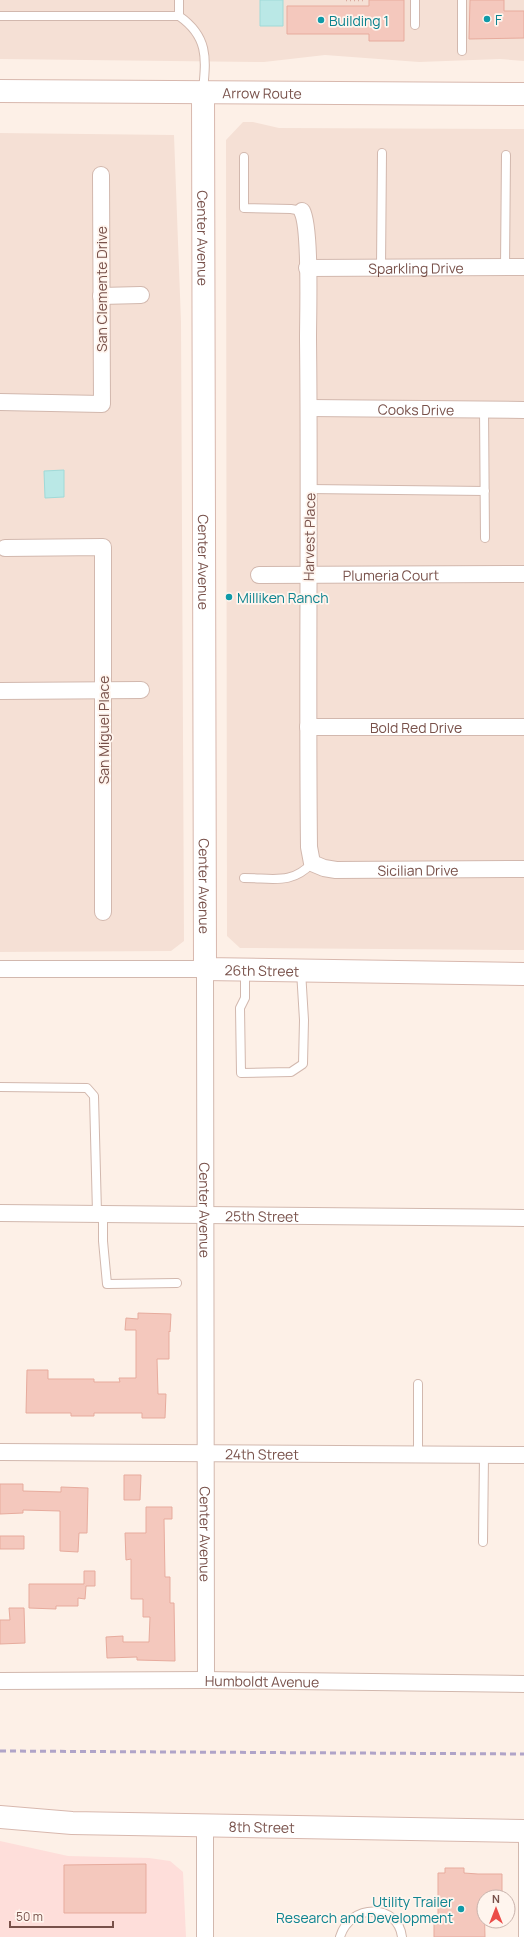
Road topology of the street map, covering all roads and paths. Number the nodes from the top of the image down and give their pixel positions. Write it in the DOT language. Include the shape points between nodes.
graph roads {
  1 [pos="179,0"];
  2 [pos="346,0"];
  3 [pos="364,0"];
  4 [pos="415,0"];
  5 [pos="462,0"];
  6 [pos="0,16"];
  7 [pos="179,16"];
  8 [pos="415,25"];
  9 [pos="462,51"];
  10 [pos="0,91"];
  11 [pos="203,92"];
  12 [pos="524,94"];
  13 [pos="382,152"];
  14 [pos="506,155"];
  15 [pos="244,157"];
  16 [pos="101,175"];
  17 [pos="302,211"];
  18 [pos="381,267"];
  19 [pos="505,267"];
  20 [pos="524,267"];
  21 [pos="307,268"];
  22 [pos="141,295"];
  23 [pos="101,296"];
  24 [pos="0,402"];
  25 [pos="309,408"];
  26 [pos="484,409"];
  27 [pos="524,410"];
  28 [pos="310,489"];
  29 [pos="485,491"];
  30 [pos="485,538"];
  31 [pos="5,548"];
  32 [pos="524,574"];
  33 [pos="259,575"];
  34 [pos="308,575"];
  35 [pos="103,690"];
  36 [pos="141,690"];
  37 [pos="0,691"];
  38 [pos="308,726"];
  39 [pos="524,726"];
  40 [pos="312,863"];
  41 [pos="524,869"];
  42 [pos="244,878"];
  43 [pos="103,912"];
  44 [pos="0,969"];
  45 [pos="205,969"];
  46 [pos="245,970"];
  47 [pos="301,971"];
  48 [pos="524,974"];
  49 [pos="0,1087"];
  50 [pos="0,1213"];
  51 [pos="100,1213"];
  52 [pos="205,1214"];
  53 [pos="524,1218"];
  54 [pos="177,1283"];
  55 [pos="418,1384"];
  56 [pos="0,1452"];
  57 [pos="206,1453"];
  58 [pos="418,1455"];
  59 [pos="484,1455"];
  60 [pos="524,1455"];
  61 [pos="483,1542"];
  62 [pos="206,1680"];
  63 [pos="0,1681"];
  64 [pos="524,1684"];
  65 [pos="0,1816"];
  66 [pos="205,1826"];
  67 [pos="523,1831"];
  68 [pos="205,1937"];
  69 [pos="340,1937"];
  70 [pos="402,1937"];
  71 [pos="523,1937"];
  1 -- 7 [label="lane"];
  2 -- 3 [label="path"];
  4 -- 8 [label="lane"];
  5 -- 9 [label="lane"];
  6 -- 7 [label="lane"];
  7 -- 11 [label="lane" via="191,24 204,46 206,62"];
  10 -- 11 [label="street, Arrow Route"];
  11 -- 12 [label="street, Arrow Route"];
  11 -- 45 [label="street, Center Avenue"];
  13 -- 18 [label="lane"];
  14 -- 19 [label="lane"];
  15 -- 17 [label="lane" via="244,208"];
  16 -- 23 [label="street, San Clemente Drive"];
  17 -- 21 [label="street, Harvest Place" via="306,223"];
  18 -- 19 [label="street, Sparkling Drive"];
  18 -- 21 [label="street, Sparkling Drive"];
  19 -- 20 [label="street, Sparkling Drive"];
  21 -- 25 [label="street, Harvest Place"];
  22 -- 23 [label="street"];
  23 -- 24 [label="street, San Clemente Drive" via="102,404"];
  25 -- 26 [label="street, Cooks Drive"];
  25 -- 28 [label="street, Harvest Place"];
  26 -- 27 [label="street, Cooks Drive"];
  26 -- 29 [label="lane"];
  28 -- 29 [label="lane"];
  28 -- 34 [label="street, Harvest Place"];
  29 -- 30 [label="lane"];
  31 -- 35 [label="street, San Miguel Place" via="103,547"];
  32 -- 34 [label="street, Plumeria Court"];
  33 -- 34 [label="street, Plumeria Court"];
  34 -- 38 [label="street, Harvest Place"];
  35 -- 36 [label="street"];
  35 -- 37 [label="street"];
  35 -- 43 [label="street, San Miguel Place"];
  38 -- 39 [label="street, Bold Red Drive"];
  38 -- 40 [label="street, Harvest Place" via="309,847"];
  40 -- 41 [label="street, Sicilian Drive" via="336,870"];
  40 -- 42 [label="lane" via="304,872 292,878"];
  44 -- 45 [label="street, 26th Street"];
  45 -- 46 [label="street, 26th Street"];
  45 -- 52 [label="street, Center Avenue"];
  46 -- 47 [label="street, 26th Street"];
  46 -- 47 [label="lane" via="244,998 240,1008 241,1073 292,1072 303,1064"];
  47 -- 48 [label="street, 26th Street"];
  49 -- 51 [label="lane" via="87,1088 94,1096"];
  50 -- 51 [label="street, 25th Street"];
  51 -- 52 [label="street, 25th Street"];
  51 -- 54 [label="lane" via="108,1284"];
  52 -- 53 [label="street, 25th Street"];
  52 -- 57 [label="street, Center Avenue"];
  55 -- 58 [label="lane"];
  56 -- 57 [label="street, 24th Street"];
  57 -- 58 [label="street, 24th Street"];
  57 -- 62 [label="street, Center Avenue"];
  58 -- 59 [label="street, 24th Street"];
  59 -- 60 [label="street, 24th Street"];
  59 -- 61 [label="lane"];
  62 -- 63 [label="street, Humboldt Avenue"];
  62 -- 64 [label="street, Humboldt Avenue"];
  65 -- 66 [label="street, 8th Street" via="72,1823"];
  66 -- 67 [label="street, 8th Street"];
  66 -- 68 [label="street"];
  67 -- 71 [label="lane"];
  69 -- 70 [label="lane" via="350,1918 374,1911 387,1914 396,1922"];
}
